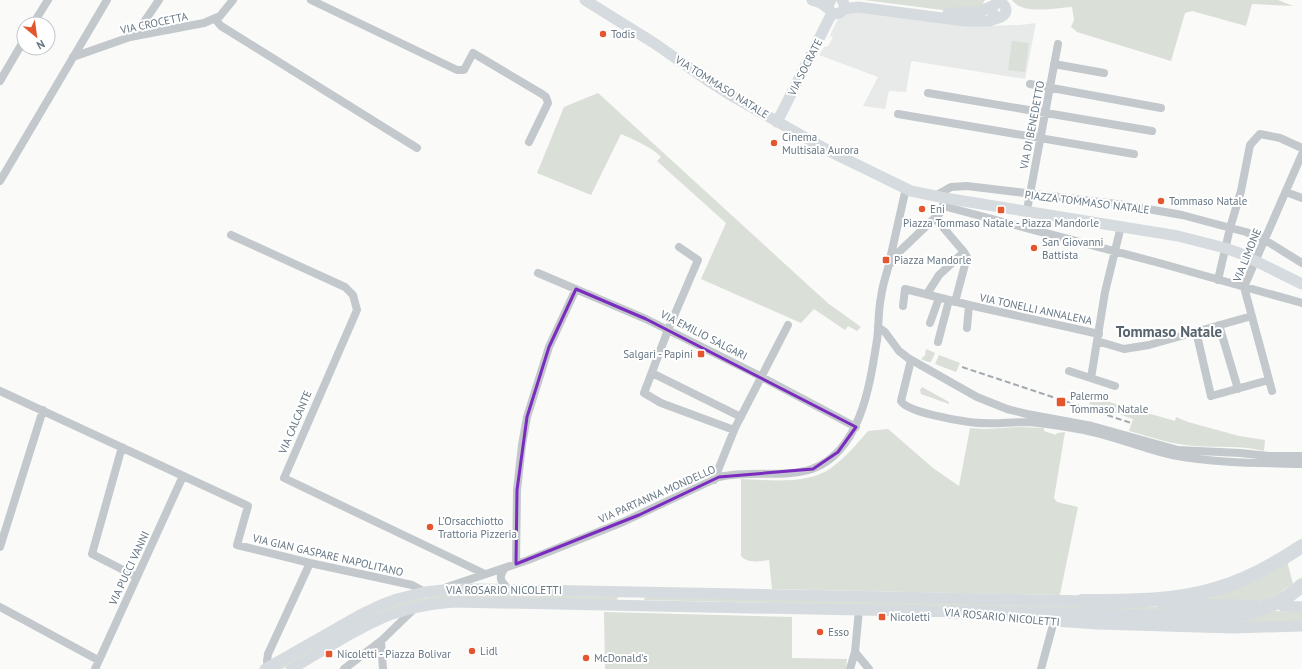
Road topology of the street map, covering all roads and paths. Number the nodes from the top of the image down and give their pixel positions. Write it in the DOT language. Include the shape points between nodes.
graph roads {
  1 [pos="48,0"];
  2 [pos="107,0"];
  3 [pos="159,0"];
  4 [pos="233,0"];
  5 [pos="311,0"];
  6 [pos="585,0"];
  7 [pos="812,0"];
  8 [pos="997,3"];
  9 [pos="843,4"];
  10 [pos="831,7"];
  11 [pos="39,16"];
  12 [pos="214,19"];
  13 [pos="144,22"];
  14 [pos="1058,44"];
  15 [pos="16,54"];
  16 [pos="73,57"];
  17 [pos="1054,64"];
  18 [pos="1104,73"];
  19 [pos="0,81"];
  20 [pos="1030,84"];
  21 [pos="1050,88"];
  22 [pos="928,93"];
  23 [pos="1161,108"];
  24 [pos="898,114"];
  25 [pos="1045,114"];
  26 [pos="777,122"];
  27 [pos="1152,131"];
  28 [pos="1041,138"];
  29 [pos="529,142"];
  30 [pos="417,148"];
  31 [pos="1302,148"];
  32 [pos="1134,154"];
  33 [pos="1302,154"];
  34 [pos="0,181"];
  35 [pos="906,188"];
  36 [pos="1286,192"];
  37 [pos="1030,194"];
  38 [pos="1302,198"];
  39 [pos="941,200"];
  40 [pos="1027,210"];
  41 [pos="934,218"];
  42 [pos="1121,226"];
  43 [pos="1230,228"];
  44 [pos="231,234"];
  45 [pos="1265,240"];
  46 [pos="679,247"];
  47 [pos="1225,248"];
  48 [pos="964,252"];
  49 [pos="1115,252"];
  50 [pos="1255,261"];
  51 [pos="1302,263"];
  52 [pos="888,266"];
  53 [pos="538,273"];
  54 [pos="1218,280"];
  55 [pos="1302,284"];
  56 [pos="1244,287"];
  57 [pos="576,289"];
  58 [pos="927,294"];
  59 [pos="939,298"];
  60 [pos="952,301"];
  61 [pos="1302,303"];
  62 [pos="969,305"];
  63 [pos="903,306"];
  64 [pos="1252,316"];
  65 [pos="930,323"];
  66 [pos="788,325"];
  67 [pos="1219,325"];
  68 [pos="878,327"];
  69 [pos="966,328"];
  70 [pos="668,330"];
  71 [pos="1196,331"];
  72 [pos="1098,337"];
  73 [pos="877,339"];
  74 [pos="938,342"];
  75 [pos="892,343"];
  76 [pos="911,360"];
  77 [pos="1069,371"];
  78 [pos="652,372"];
  79 [pos="761,376"];
  80 [pos="1091,378"];
  81 [pos="1269,380"];
  82 [pos="1115,386"];
  83 [pos="1238,389"];
  84 [pos="0,391"];
  85 [pos="1272,391"];
  86 [pos="43,410"];
  87 [pos="741,416"];
  88 [pos="856,427"];
  89 [pos="734,430"];
  90 [pos="122,447"];
  91 [pos="1302,456"];
  92 [pos="1302,464"];
  93 [pos="183,476"];
  94 [pos="714,480"];
  95 [pos="0,546"];
  96 [pos="1302,546"];
  97 [pos="310,563"];
  98 [pos="516,564"];
  99 [pos="505,568"];
  100 [pos="485,574"];
  101 [pos="137,577"];
  102 [pos="1302,585"];
  103 [pos="508,589"];
  104 [pos="439,590"];
  105 [pos="617,591"];
  106 [pos="425,592"];
  107 [pos="653,592"];
  108 [pos="1082,601"];
  109 [pos="612,604"];
  110 [pos="1256,605"];
  111 [pos="654,606"];
  112 [pos="1283,606"];
  113 [pos="0,607"];
  114 [pos="416,607"];
  115 [pos="1302,607"];
  116 [pos="859,610"];
  117 [pos="951,612"];
  118 [pos="1054,621"];
  119 [pos="1302,626"];
  120 [pos="381,641"];
  121 [pos="855,652"];
  122 [pos="98,660"];
  123 [pos="267,668"];
  124 [pos="94,669"];
  125 [pos="291,669"];
  126 [pos="344,669"];
  127 [pos="383,669"];
  128 [pos="850,669"];
  129 [pos="869,669"];
  130 [pos="1041,669"];
  1 -- 11 [label="street"];
  2 -- 16 [label="street"];
  3 -- 13 [label="street, VIA CROCETTA"];
  4 -- 12 [label="street, VIA CROCETTA" via="220,16"];
  5 -- 29 [label="street" via="456,70 464,70 473,53 546,97 548,103"];
  6 -- 26 [label="main road, VIA TOMMASO NATALE" via="713,84"];
  7 -- 10 [label="main road"];
  8 -- 9 [label="main road" via="978,12 950,14 854,1"];
  8 -- 9 [label="main road" via="992,11 994,15 1001,17 989,21 965,21"];
  9 -- 10 [label="main road" via="841,13"];
  10 -- 26 [label="main road, VIA SOCRATE"];
  12 -- 16 [label="street, VIA CROCETTA" via="130,38"];
  12 -- 30 [label="street" via="221,26"];
  14 -- 17 [label="street, VIA DI BENEDETTO"];
  15 -- 19 [label="street"];
  16 -- 34 [label="street"];
  17 -- 18 [label="street"];
  17 -- 21 [label="street, VIA DI BENEDETTO"];
  20 -- 21 [label="street"];
  21 -- 23 [label="street"];
  21 -- 25 [label="street, VIA DI BENEDETTO"];
  22 -- 25 [label="street"];
  24 -- 28 [label="street"];
  25 -- 27 [label="street"];
  25 -- 28 [label="street, VIA DI BENEDETTO"];
  26 -- 35 [label="main road, VIA TOMMASO NATALE" via="831,152"];
  28 -- 32 [label="street"];
  28 -- 37 [label="street, VIA DI BENEDETTO"];
  31 -- 43 [label="street" via="1280,138 1260,134 1250,144 1241,191"];
  33 -- 36 [label="street, VIA LIMONE"];
  35 -- 39 [label="main road, PIAZZA TOMMASO NATALE"];
  35 -- 52 [label="street"];
  36 -- 38 [label="street"];
  36 -- 45 [label="street, VIA LIMONE"];
  37 -- 39 [label="street, PIAZZA TOMMASO NATALE" via="967,186 951,187"];
  37 -- 40 [label="street, VIA DI BENEDETTO"];
  37 -- 43 [label="street, PIAZZA TOMMASO NATALE" via="1182,215"];
  39 -- 40 [label="main road, PIAZZA TOMMASO NATALE"];
  39 -- 41 [label="street"];
  39 -- 49 [label="street, PIAZZA TOMMASO NATALE"];
  40 -- 42 [label="main road, PIAZZA TOMMASO NATALE"];
  41 -- 48 [label="street"];
  41 -- 52 [label="street"];
  42 -- 47 [label="main road, PIAZZA TOMMASO NATALE" via="1178,236"];
  42 -- 49 [label="street"];
  43 -- 45 [label="street, PIAZZA TOMMASO NATALE"];
  43 -- 47 [label="street"];
  44 -- 100 [label="street, VIA CALCANTE" via="345,287 353,295 357,310 284,478"];
  45 -- 50 [label="street, VIA LIMONE"];
  45 -- 51 [label="street, PIAZZA TOMMASO NATALE"];
  46 -- 70 [label="street" via="698,260"];
  47 -- 50 [label="main road, PIAZZA TOMMASO NATALE"];
  47 -- 54 [label="street"];
  48 -- 58 [label="street" via="938,275"];
  48 -- 60 [label="street" via="967,257"];
  49 -- 54 [label="street, PIAZZA TOMMASO NATALE"];
  49 -- 72 [label="street"];
  50 -- 55 [label="main road, PIAZZA TOMMASO NATALE"];
  50 -- 56 [label="street, VIA LIMONE"];
  52 -- 68 [label="street, VIA PARTANNA MONDELLO" via="880,298"];
  53 -- 57 [label="street, VIA EMILIO SALGARI"];
  54 -- 56 [label="street, PIAZZA TOMMASO NATALE"];
  56 -- 61 [label="street, PIAZZA TOMMASO NATALE"];
  56 -- 64 [label="street, VIA LIMONE"];
  57 -- 70 [label="street, VIA EMILIO SALGARI"];
  57 -- 98 [label="street" via="549,347 527,417 517,490"];
  58 -- 59 [label="street, VIA TONELLI ANNALENA"];
  58 -- 63 [label="street, VIA TONELLI ANNALENA" via="905,289"];
  59 -- 60 [label="street, VIA TONELLI ANNALENA"];
  59 -- 65 [label="street"];
  60 -- 62 [label="street, VIA TONELLI ANNALENA"];
  60 -- 74 [label="street"];
  62 -- 69 [label="street"];
  62 -- 72 [label="street, VIA TONELLI ANNALENA"];
  64 -- 67 [label="street, VIA TONELLI ANNALENA"];
  64 -- 81 [label="street, VIA LIMONE"];
  66 -- 79 [label="street"];
  67 -- 71 [label="street, VIA TONELLI ANNALENA"];
  67 -- 83 [label="street"];
  68 -- 73 [label="street, VIA PARTANNA MONDELLO"];
  68 -- 75 [label="street"];
  70 -- 78 [label="street"];
  70 -- 79 [label="street, VIA EMILIO SALGARI"];
  71 -- 72 [label="street, VIA TONELLI ANNALENA" via="1149,345 1124,349"];
  71 -- 83 [label="street" via="1211,396"];
  72 -- 80 [label="street"];
  73 -- 75 [label="street"];
  73 -- 88 [label="street, VIA PARTANNA MONDELLO" via="867,394"];
  75 -- 76 [label="street"];
  76 -- 91 [label="street" via="977,398 1027,414 1092,426 1178,450"];
  76 -- 92 [label="street" via="901,401 908,407 936,416 977,423 1025,422 1079,429 1157,452 1193,458"];
  77 -- 80 [label="street"];
  78 -- 87 [label="street"];
  78 -- 89 [label="street" via="644,393 661,403"];
  79 -- 87 [label="street"];
  79 -- 88 [label="street, VIA EMILIO SALGARI"];
  80 -- 82 [label="street"];
  81 -- 83 [label="street"];
  81 -- 85 [label="street, VIA LIMONE"];
  84 -- 86 [label="street, VIA GIAN GASPARE NAPOLITANO"];
  86 -- 90 [label="street, VIA GIAN GASPARE NAPOLITANO"];
  86 -- 95 [label="street"];
  87 -- 89 [label="street"];
  88 -- 94 [label="street, VIA PARTANNA MONDELLO" via="838,452 813,469 736,474"];
  89 -- 94 [label="street"];
  90 -- 93 [label="street, VIA GIAN GASPARE NAPOLITANO"];
  90 -- 101 [label="street" via="92,554"];
  93 -- 97 [label="street, VIA GIAN GASPARE NAPOLITANO" via="248,506 236,545"];
  93 -- 101 [label="street, VIA PUCCI VANNI"];
  94 -- 98 [label="street, VIA PARTANNA MONDELLO" via="623,522"];
  96 -- 108 [label="highway" via="1262,570 1208,591 1176,597"];
  97 -- 106 [label="street, VIA GIAN GASPARE NAPOLITANO" via="412,585"];
  97 -- 123 [label="street" via="268,654"];
  98 -- 99 [label="street, VIA PARTANNA MONDELLO"];
  99 -- 100 [label="street, VIA PARTANNA MONDELLO"];
  99 -- 103 [label="street" via="500,574 503,585"];
  100 -- 104 [label="street, VIA PARTANNA MONDELLO"];
  101 -- 122 [label="street, VIA PUCCI VANNI"];
  102 -- 117 [label="highway" via="1268,607 1220,618"];
  103 -- 104 [label="main road, VIA ROSARIO NICOLETTI"];
  103 -- 105 [label="main road, VIA ROSARIO NICOLETTI"];
  104 -- 106 [label="main road, VIA ROSARIO NICOLETTI"];
  105 -- 107 [label="main road, VIA ROSARIO NICOLETTI"];
  105 -- 109 [label="main road" via="623,600"];
  106 -- 123 [label="main road, VIA ROSARIO NICOLETTI" via="397,599 365,612"];
  107 -- 108 [label="main road, VIA ROSARIO NICOLETTI"];
  107 -- 111 [label="main road" via="640,596 640,599 642,603"];
  108 -- 110 [label="main road, VIA ROSARIO NICOLETTI"];
  109 -- 111 [label="main road, VIA ROSARIO NICOLETTI"];
  109 -- 114 [label="main road, VIA ROSARIO NICOLETTI" via="466,602"];
  111 -- 116 [label="main road, VIA ROSARIO NICOLETTI"];
  112 -- 115 [label="main road"];
  113 -- 122 [label="street"];
  114 -- 120 [label="street"];
  114 -- 125 [label="main road, VIA ROSARIO NICOLETTI" via="370,624"];
  116 -- 117 [label="main road, VIA ROSARIO NICOLETTI"];
  116 -- 121 [label="street"];
  117 -- 118 [label="main road, VIA ROSARIO NICOLETTI"];
  118 -- 119 [label="main road, VIA ROSARIO NICOLETTI" via="1233,628"];
  118 -- 130 [label="street"];
  120 -- 126 [label="street"];
  120 -- 127 [label="street"];
  121 -- 128 [label="street"];
  121 -- 129 [label="street"];
  122 -- 124 [label="street, VIA PUCCI VANNI"];
}
